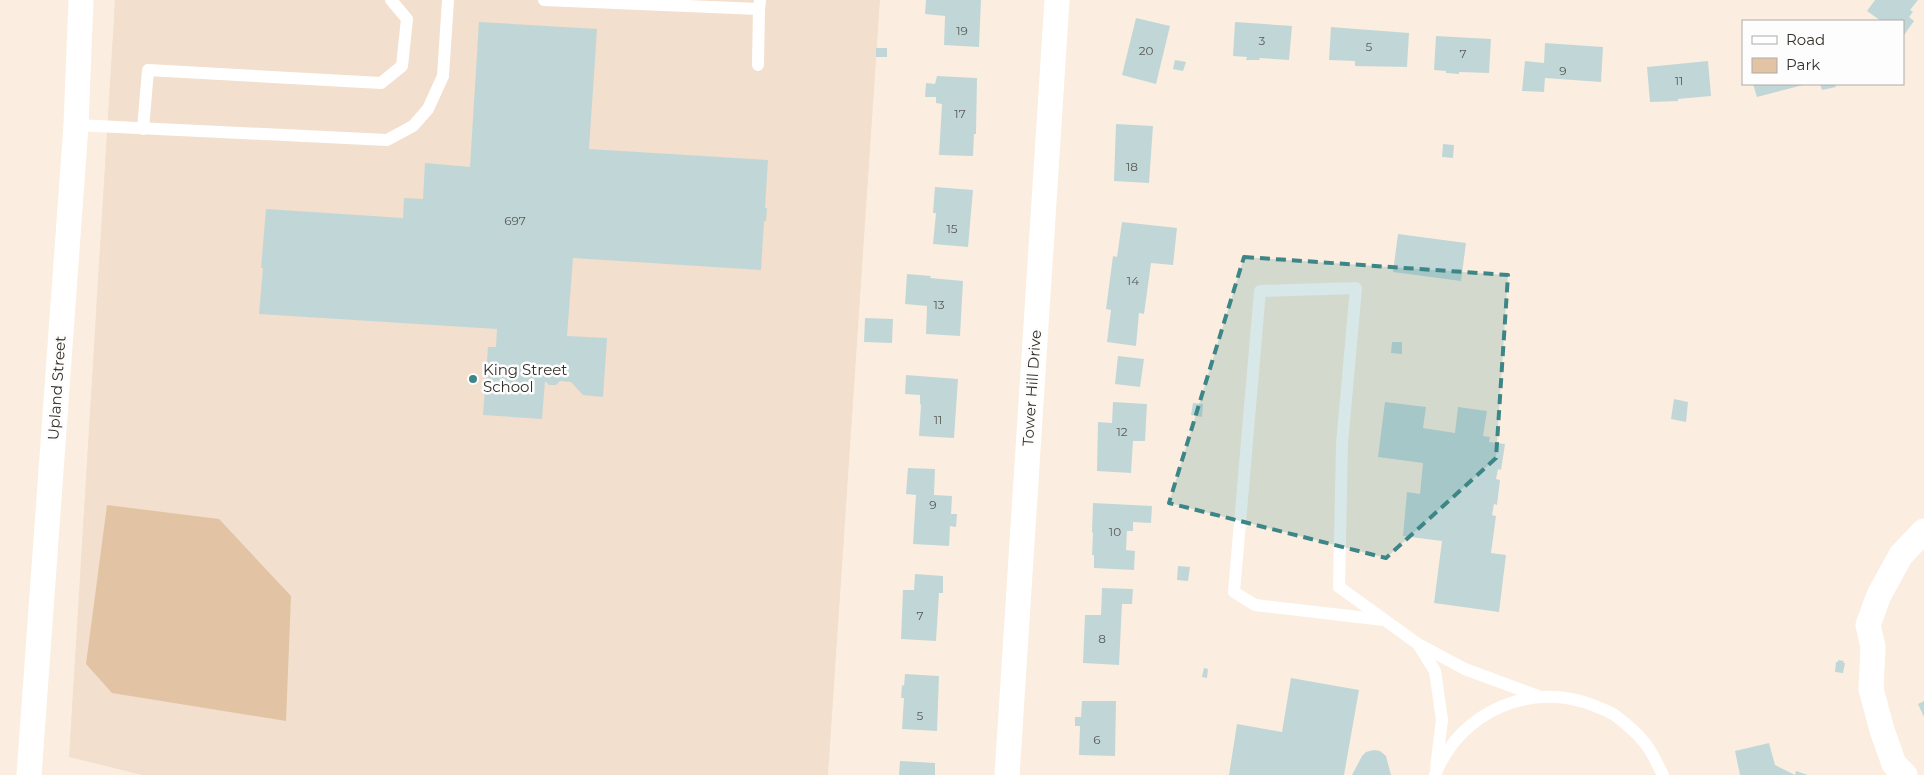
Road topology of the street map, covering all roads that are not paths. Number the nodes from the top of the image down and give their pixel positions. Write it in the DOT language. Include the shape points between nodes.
graph roads {
  1 [pos="81,0"];
  2 [pos="391,0"];
  3 [pos="448,0"];
  4 [pos="544,0"];
  5 [pos="1057,0"];
  6 [pos="760,5"];
  7 [pos="758,65"];
  8 [pos="76,126"];
  9 [pos="143,129"];
  10 [pos="1924,531"];
  11 [pos="1384,620"];
  12 [pos="1418,644"];
  13 [pos="1538,696"];
  14 [pos="1435,774"];
  15 [pos="29,775"];
  16 [pos="1007,775"];
  17 [pos="1663,775"];
  18 [pos="1905,775"];
  1 -- 8 [label="street, Upland Street"];
  2 -- 9 [label="lane" via="407,19 402,66 381,83 148,70"];
  3 -- 9 [label="lane" via="443,76 428,109 413,126 387,140"];
  4 -- 6 [label="lane"];
  5 -- 16 [label="street, Tower Hill Drive"];
  6 -- 7 [label="lane"];
  8 -- 9 [label="lane"];
  8 -- 15 [label="street, Upland Street"];
  10 -- 18 [label="street" via="1901,555 1879,595 1868,625 1873,647 1871,689 1894,764"];
  11 -- 11 [label="lane" via="1339,587 1342,444 1356,288 1260,291 1234,592 1255,606"];
  11 -- 12 [label="lane"];
  12 -- 13 [label="lane" via="1465,669"];
  12 -- 14 [label="lane" via="1435,671 1442,720"];
  13 -- 14 [label="lane" via="1506,704 1476,720 1452,744"];
  13 -- 17 [label="lane" via="1578,699 1615,715 1644,741"];
}
